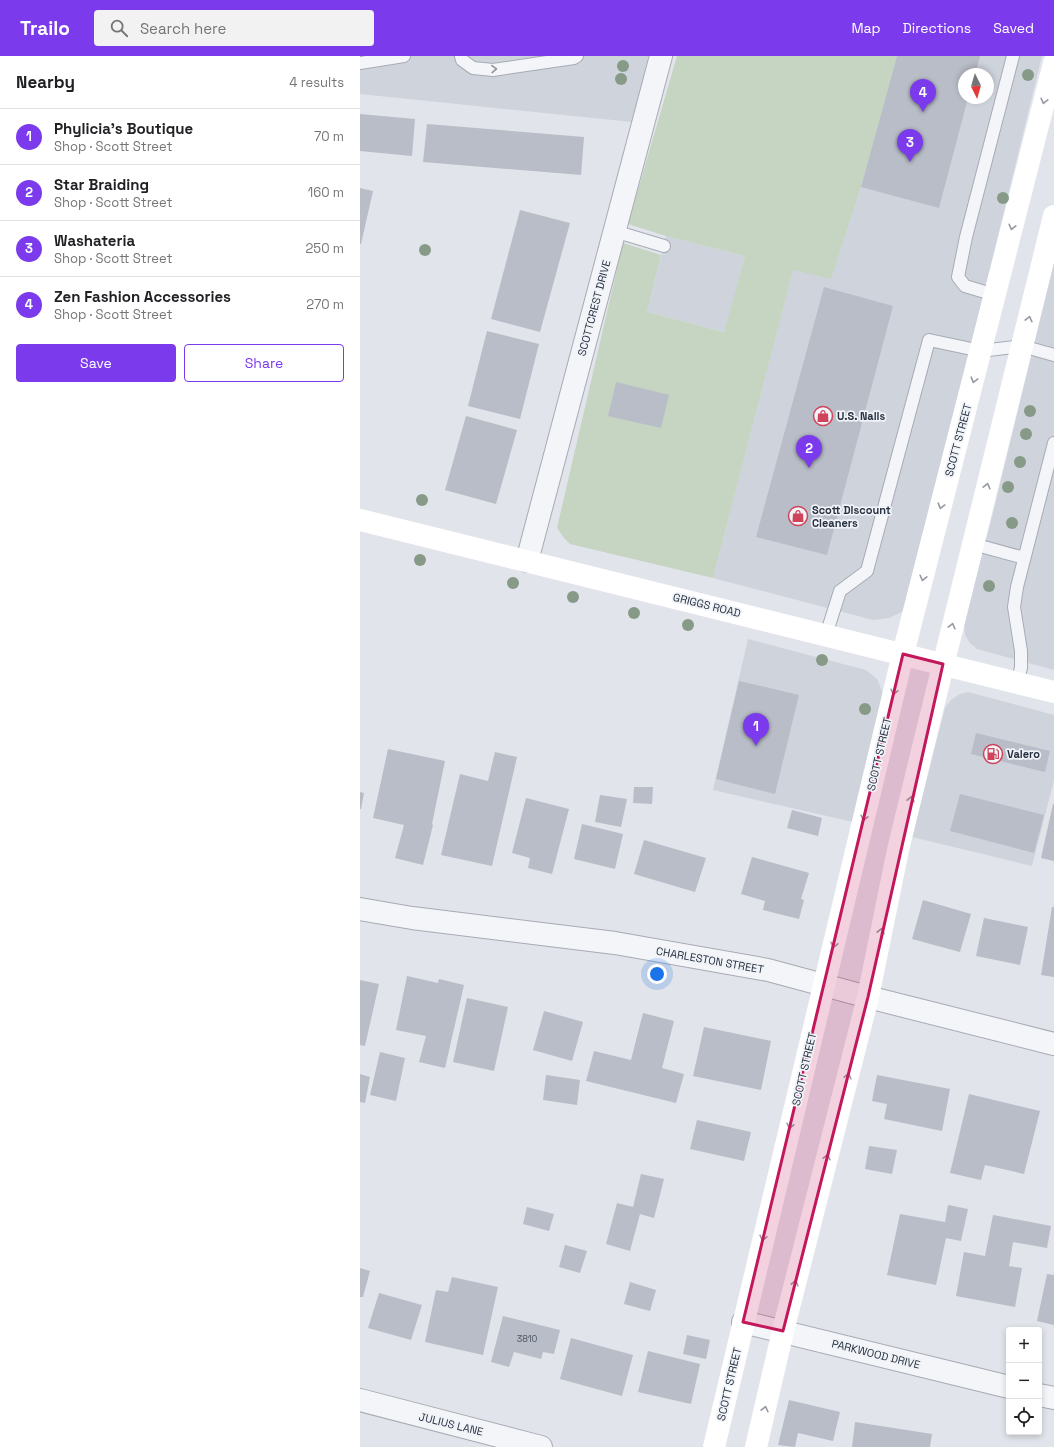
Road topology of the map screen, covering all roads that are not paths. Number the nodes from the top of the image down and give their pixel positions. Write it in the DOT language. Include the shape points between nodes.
graph roads {
  1 [pos="404,56"];
  2 [pos="461,56"];
  3 [pos="577,56"];
  4 [pos="661,56"];
  5 [pos="1013,56"];
  6 [pos="360,63"];
  7 [pos="1054,63"];
  8 [pos="1054,216"];
  9 [pos="614,231"];
  10 [pos="664,246"];
  11 [pos="995,295"];
  12 [pos="1022,346"];
  13 [pos="981,351"];
  14 [pos="1054,355"];
  15 [pos="1054,443"];
  16 [pos="360,520"];
  17 [pos="973,544"];
  18 [pos="1024,558"];
  19 [pos="526,561"];
  20 [pos="826,635"];
  21 [pos="903,654"];
  22 [pos="943,664"];
  23 [pos="1017,682"];
  24 [pos="1054,692"];
  25 [pos="360,909"];
  26 [pos="824,985"];
  27 [pos="868,997"];
  28 [pos="1054,1044"];
  29 [pos="743,1322"];
  30 [pos="783,1331"];
  31 [pos="1006,1386"];
  32 [pos="1042,1396"];
  33 [pos="1054,1398"];
  34 [pos="360,1400"];
  35 [pos="541,1447"];
  36 [pos="714,1447"];
  37 [pos="756,1447"];
  1 -- 6 [label="lane"];
  2 -- 3 [label="lane, one-way" via="462,60 473,68 493,70"];
  4 -- 9 [label="street, SCOTTCREST DRIVE"];
  5 -- 11 [label="lane" via="958,277 965,286"];
  7 -- 11 [label="main road, SCOTT STREET, one-way"];
  12 -- 8 [label="main road, one-way"];
  9 -- 10 [label="lane"];
  9 -- 19 [label="street, SCOTTCREST DRIVE"];
  11 -- 13 [label="main road, SCOTT STREET"];
  12 -- 13 [label="lane"];
  12 -- 14 [label="lane"];
  17 -- 12 [label="main road, one-way"];
  13 -- 20 [label="lane" via="929,340 867,571 840,591"];
  13 -- 21 [label="main road, SCOTT STREET, one-way"];
  15 -- 18 [label="lane"];
  16 -- 19 [label="main road, GRIGGS ROAD"];
  17 -- 18 [label="lane"];
  22 -- 17 [label="main road, one-way"];
  18 -- 23 [label="lane" via="1014,607 1021,651 1021,668"];
  19 -- 20 [label="main road, GRIGGS ROAD"];
  20 -- 21 [label="main road, GRIGGS ROAD"];
  21 -- 22 [label="main road, GRIGGS ROAD"];
  21 -- 26 [label="main road, SCOTT STREET, one-way"];
  22 -- 23 [label="main road, GRIGGS ROAD"];
  27 -- 22 [label="main road, one-way" via="898,850"];
  23 -- 24 [label="main road, GRIGGS ROAD"];
  25 -- 26 [label="street, CHARLESTON STREET" via="412,918 615,943 768,970"];
  26 -- 27 [label="street, CHARLESTON STREET"];
  26 -- 29 [label="main road, SCOTT STREET, one-way"];
  27 -- 28 [label="street, CHARLESTON STREET"];
  30 -- 27 [label="main road, one-way"];
  29 -- 30 [label="street, PARKWOOD DRIVE"];
  29 -- 36 [label="main road, SCOTT STREET"];
  30 -- 31 [label="street, PARKWOOD DRIVE"];
  37 -- 30 [label="main road, one-way"];
  32 -- 33 [label="street"];
  34 -- 35 [label="street, JULIUS LANE"];
}
